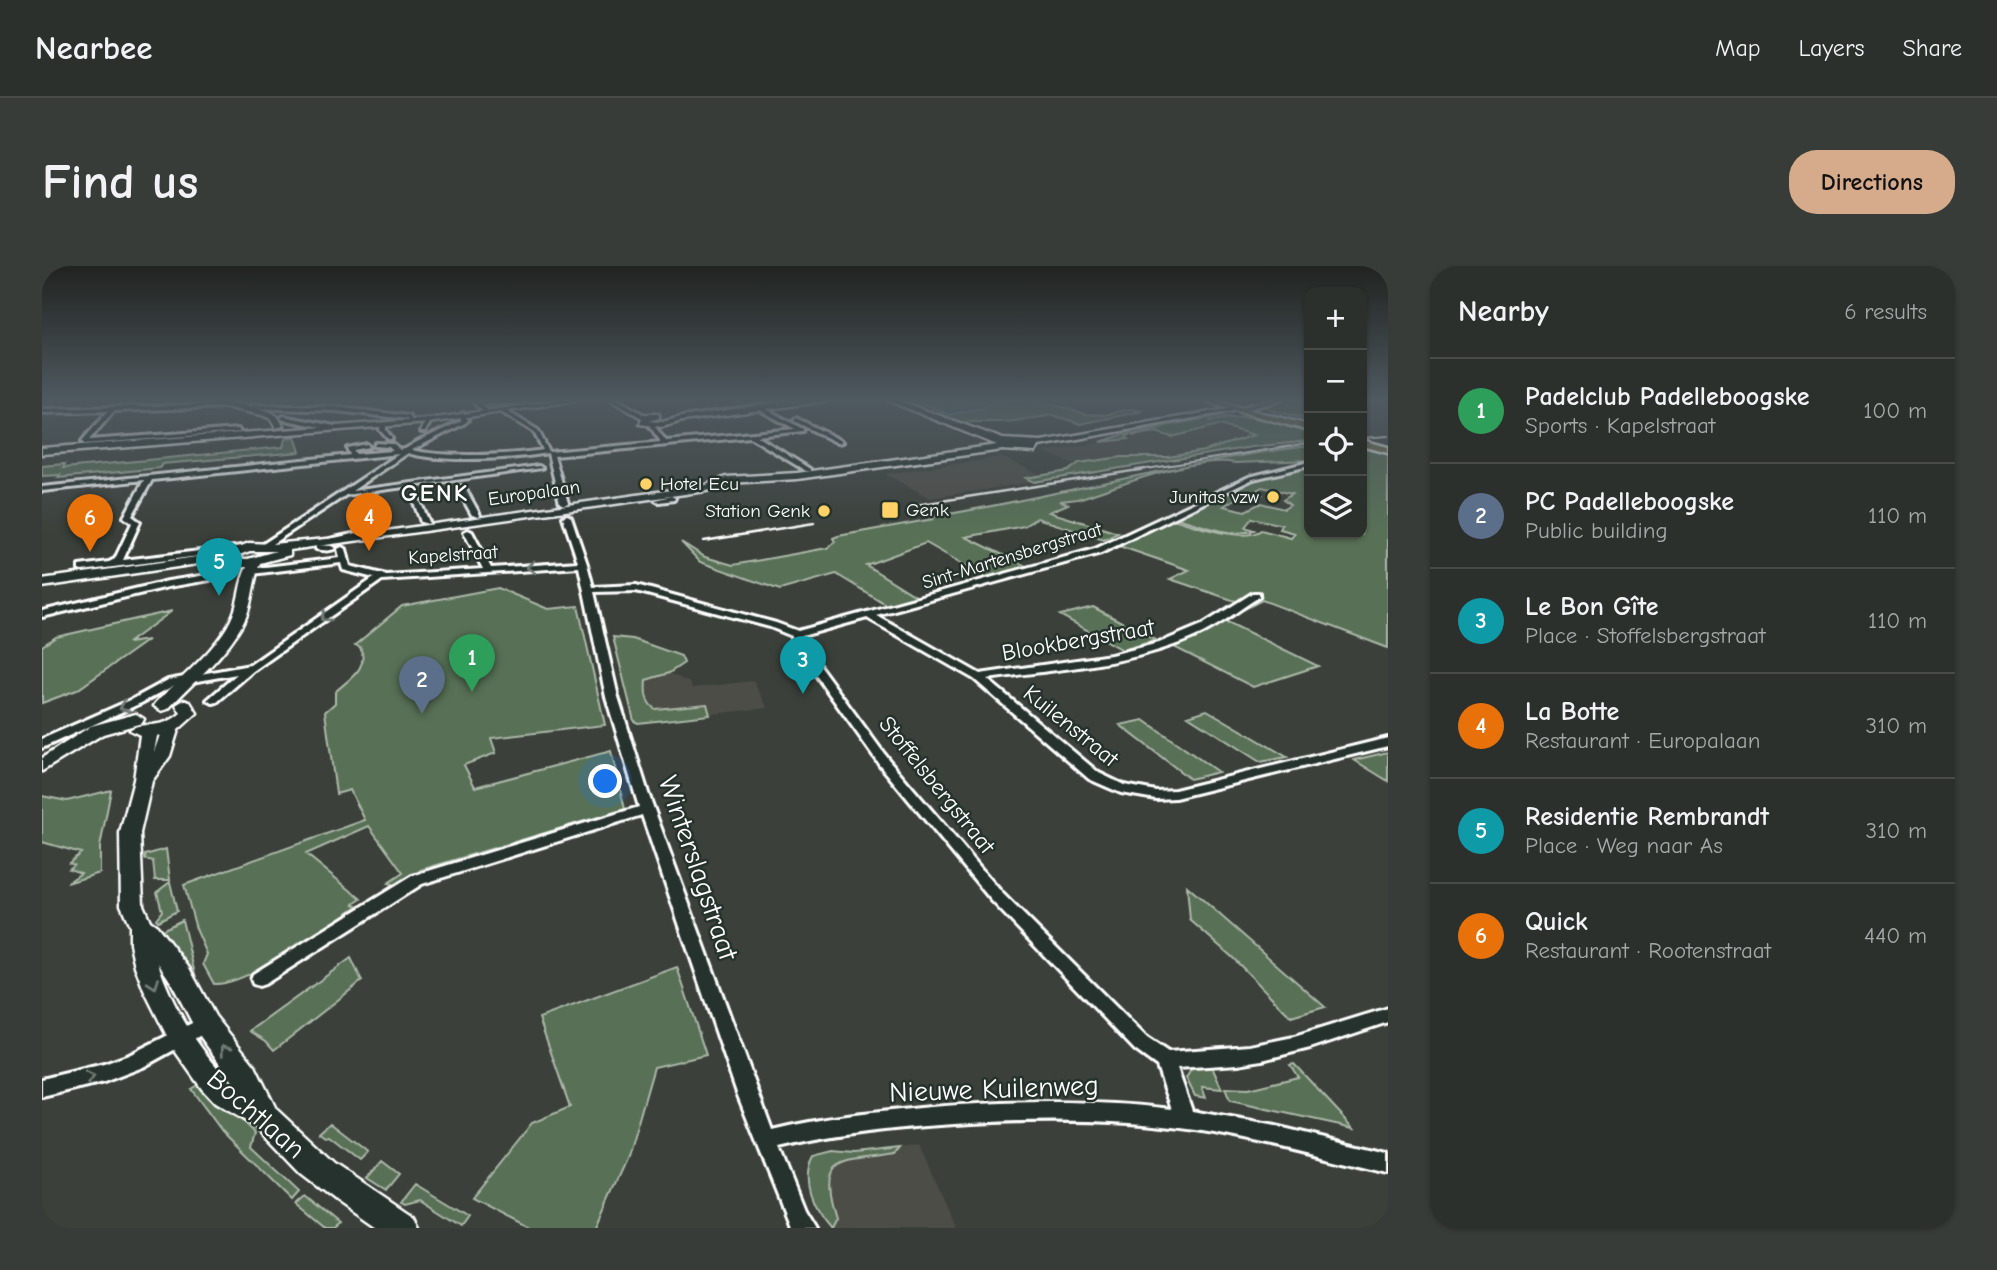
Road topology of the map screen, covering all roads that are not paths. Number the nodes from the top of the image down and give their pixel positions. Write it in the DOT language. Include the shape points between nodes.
graph roads {
  1 [pos="102,445"];
  2 [pos="376,445"];
  3 [pos="416,445"];
  4 [pos="543,445"];
  5 [pos="633,445"];
  6 [pos="766,445"];
  7 [pos="999,445"];
  8 [pos="999,445"];
  9 [pos="1009,445"];
  10 [pos="1032,445"];
  11 [pos="1369,445"];
  12 [pos="367,446"];
  13 [pos="1388,450"];
  14 [pos="42,451"];
  15 [pos="404,452"];
  16 [pos="547,453"];
  17 [pos="355,457"];
  18 [pos="446,458"];
  19 [pos="1304,465"];
  20 [pos="540,468"];
  21 [pos="454,473"];
  22 [pos="786,475"];
  23 [pos="149,479"];
  24 [pos="750,485"];
  25 [pos="461,488"];
  26 [pos="715,488"];
  27 [pos="42,489"];
  28 [pos="735,492"];
  29 [pos="413,493"];
  30 [pos="345,494"];
  31 [pos="565,503"];
  32 [pos="476,515"];
  33 [pos="567,517"];
  34 [pos="425,522"];
  35 [pos="468,531"];
  36 [pos="357,535"];
  37 [pos="474,543"];
  38 [pos="325,545"];
  39 [pos="271,547"];
  40 [pos="243,548"];
  41 [pos="342,549"];
  42 [pos="228,559"];
  43 [pos="345,560"];
  44 [pos="583,564"];
  45 [pos="111,565"];
  46 [pos="82,568"];
  47 [pos="250,568"];
  48 [pos="488,570"];
  49 [pos="380,577"];
  50 [pos="207,578"];
  51 [pos="42,585"];
  52 [pos="588,590"];
  53 [pos="1256,595"];
  54 [pos="42,614"];
  55 [pos="871,616"];
  56 [pos="797,634"];
  57 [pos="222,645"];
  58 [pos="249,669"];
  59 [pos="204,676"];
  60 [pos="978,677"];
  61 [pos="186,680"];
  62 [pos="213,700"];
  63 [pos="184,705"];
  64 [pos="162,706"];
  65 [pos="140,726"];
  66 [pos="170,727"];
  67 [pos="1388,741"];
  68 [pos="42,745"];
  69 [pos="73,746"];
  70 [pos="42,766"];
  71 [pos="143,780"];
  72 [pos="647,809"];
  73 [pos="141,926"];
  74 [pos="259,979"];
  75 [pos="1388,1015"];
  76 [pos="206,1024"];
  77 [pos="181,1037"];
  78 [pos="1165,1061"];
  79 [pos="42,1088"];
  80 [pos="266,1118"];
  81 [pos="1185,1121"];
  82 [pos="767,1141"];
  83 [pos="1388,1163"];
  84 [pos="403,1228"];
  85 [pos="804,1228"];
  1 -- 14 [label="main road"];
  2 -- 15 [label="street" via="391,445"];
  3 -- 15 [label="street"];
  4 -- 16 [label="street"];
  5 -- 16 [label="street"];
  6 -- 22 [label="street" via="805,469"];
  7 -- 22 [label="main road, Europalaan"];
  8 -- 24 [label="main road, Europalaan"];
  9 -- 10 [label="main road, Europalaan" via="1029,450 1035,449"];
  11 -- 13 [label="highway"];
  12 -- 17 [label="street" via="349,449"];
  15 -- 16 [label="street" via="416,456"];
  15 -- 17 [label="street"];
  15 -- 30 [label="street"];
  16 -- 31 [label="street"];
  17 -- 23 [label="street"];
  18 -- 21 [label="street"];
  19 -- 55 [label="street, Sint-Martensbergstraat" via="1251,478 1098,551"];
  20 -- 21 [label="street"];
  21 -- 29 [label="street"];
  22 -- 24 [label="main road, Europalaan"];
  23 -- 27 [label="street"];
  23 -- 45 [label="street" via="128,517 136,522 119,560"];
  24 -- 26 [label="main road, Europalaan" via="726,480"];
  25 -- 32 [label="street"];
  26 -- 28 [label="main road, Europalaan"];
  26 -- 38 [label="main road, Europalaan"];
  26 -- 38 [label="main road, Europalaan"];
  29 -- 30 [label="street"];
  29 -- 34 [label="street"];
  30 -- 39 [label="street"];
  33 -- 44 [label="street, Winterslagstraat"];
  35 -- 37 [label="street"];
  36 -- 38 [label="street, Europalaan"];
  37 -- 48 [label="street"];
  38 -- 39 [label="main road, Europalaan"];
  39 -- 40 [label="main road, Europalaan"];
  39 -- 47 [label="main road, Europalaan"];
  40 -- 42 [label="main road, Europalaan"];
  40 -- 45 [label="street"];
  41 -- 43 [label="street"];
  42 -- 47 [label="main road, Europalaan"];
  42 -- 51 [label="main road, Europalaan"];
  43 -- 47 [label="street"];
  43 -- 49 [label="street, Kapelstraat" via="346,568"];
  44 -- 48 [label="street, Kapelstraat, one-way"];
  44 -- 52 [label="street, Winterslagstraat"];
  45 -- 46 [label="street"];
  47 -- 57 [label="main road, Bochtlaan" via="241,613"];
  48 -- 49 [label="street, Kapelstraat"];
  49 -- 58 [label="street, one-way"];
  50 -- 54 [label="street"];
  52 -- 56 [label="street" via="636,588"];
  52 -- 72 [label="street, Winterslagstraat" via="612,697"];
  53 -- 60 [label="street, Blookbergstraat" via="1207,626 1162,646 1106,659"];
  55 -- 56 [label="street, Sint-Martensbergstraat"];
  55 -- 60 [label="street, Kuilenstraat"];
  56 -- 78 [label="street, Stoffelsbergstraat" via="798,643 884,762 997,897 1141,1044"];
  57 -- 59 [label="main road, Bochtlaan"];
  57 -- 61 [label="main road, Bochtlaan"];
  58 -- 59 [label="street"];
  58 -- 62 [label="street"];
  59 -- 61 [label="street"];
  59 -- 63 [label="main road, Bochtlaan"];
  60 -- 67 [label="street, Kuilenstraat" via="1094,776 1115,788 1146,794 1175,794"];
  61 -- 64 [label="main road, Bochtlaan"];
  61 -- 68 [label="street, one-way" via="160,687"];
  63 -- 64 [label="main road, Bochtlaan"];
  63 -- 66 [label="main road, Bochtlaan" via="189,708 186,718"];
  64 -- 65 [label="main road, Bochtlaan"];
  65 -- 66 [label="main road"];
  65 -- 69 [label="main road"];
  65 -- 71 [label="main road, Bochtlaan"];
  66 -- 71 [label="main road, Bochtlaan" via="162,757"];
  68 -- 69 [label="street"];
  69 -- 70 [label="main road"];
  71 -- 73 [label="main road, Bochtlaan" via="128,860 132,905"];
  72 -- 74 [label="street" via="416,880"];
  72 -- 82 [label="street, Winterslagstraat"];
  73 -- 76 [label="main road, Bochtlaan" via="180,975"];
  73 -- 77 [label="main road, Bochtlaan, one-way" via="155,988"];
  75 -- 78 [label="street" via="1265,1052"];
  76 -- 77 [label="street"];
  80 -- 76 [label="main road, Bochtlaan, one-way" via="245,1075"];
  79 -- 77 [label="street, one-way" via="104,1073"];
  77 -- 80 [label="main road, Bochtlaan" via="225,1094"];
  78 -- 81 [label="street"];
  80 -- 84 [label="main road, Bochtlaan" via="300,1154"];
  81 -- 82 [label="street, Nieuwe Kuilenweg" via="1056,1109 826,1127"];
  81 -- 83 [label="street, Nieuwe Kuilenweg"];
  82 -- 85 [label="street, Winterslagstraat"];
}
